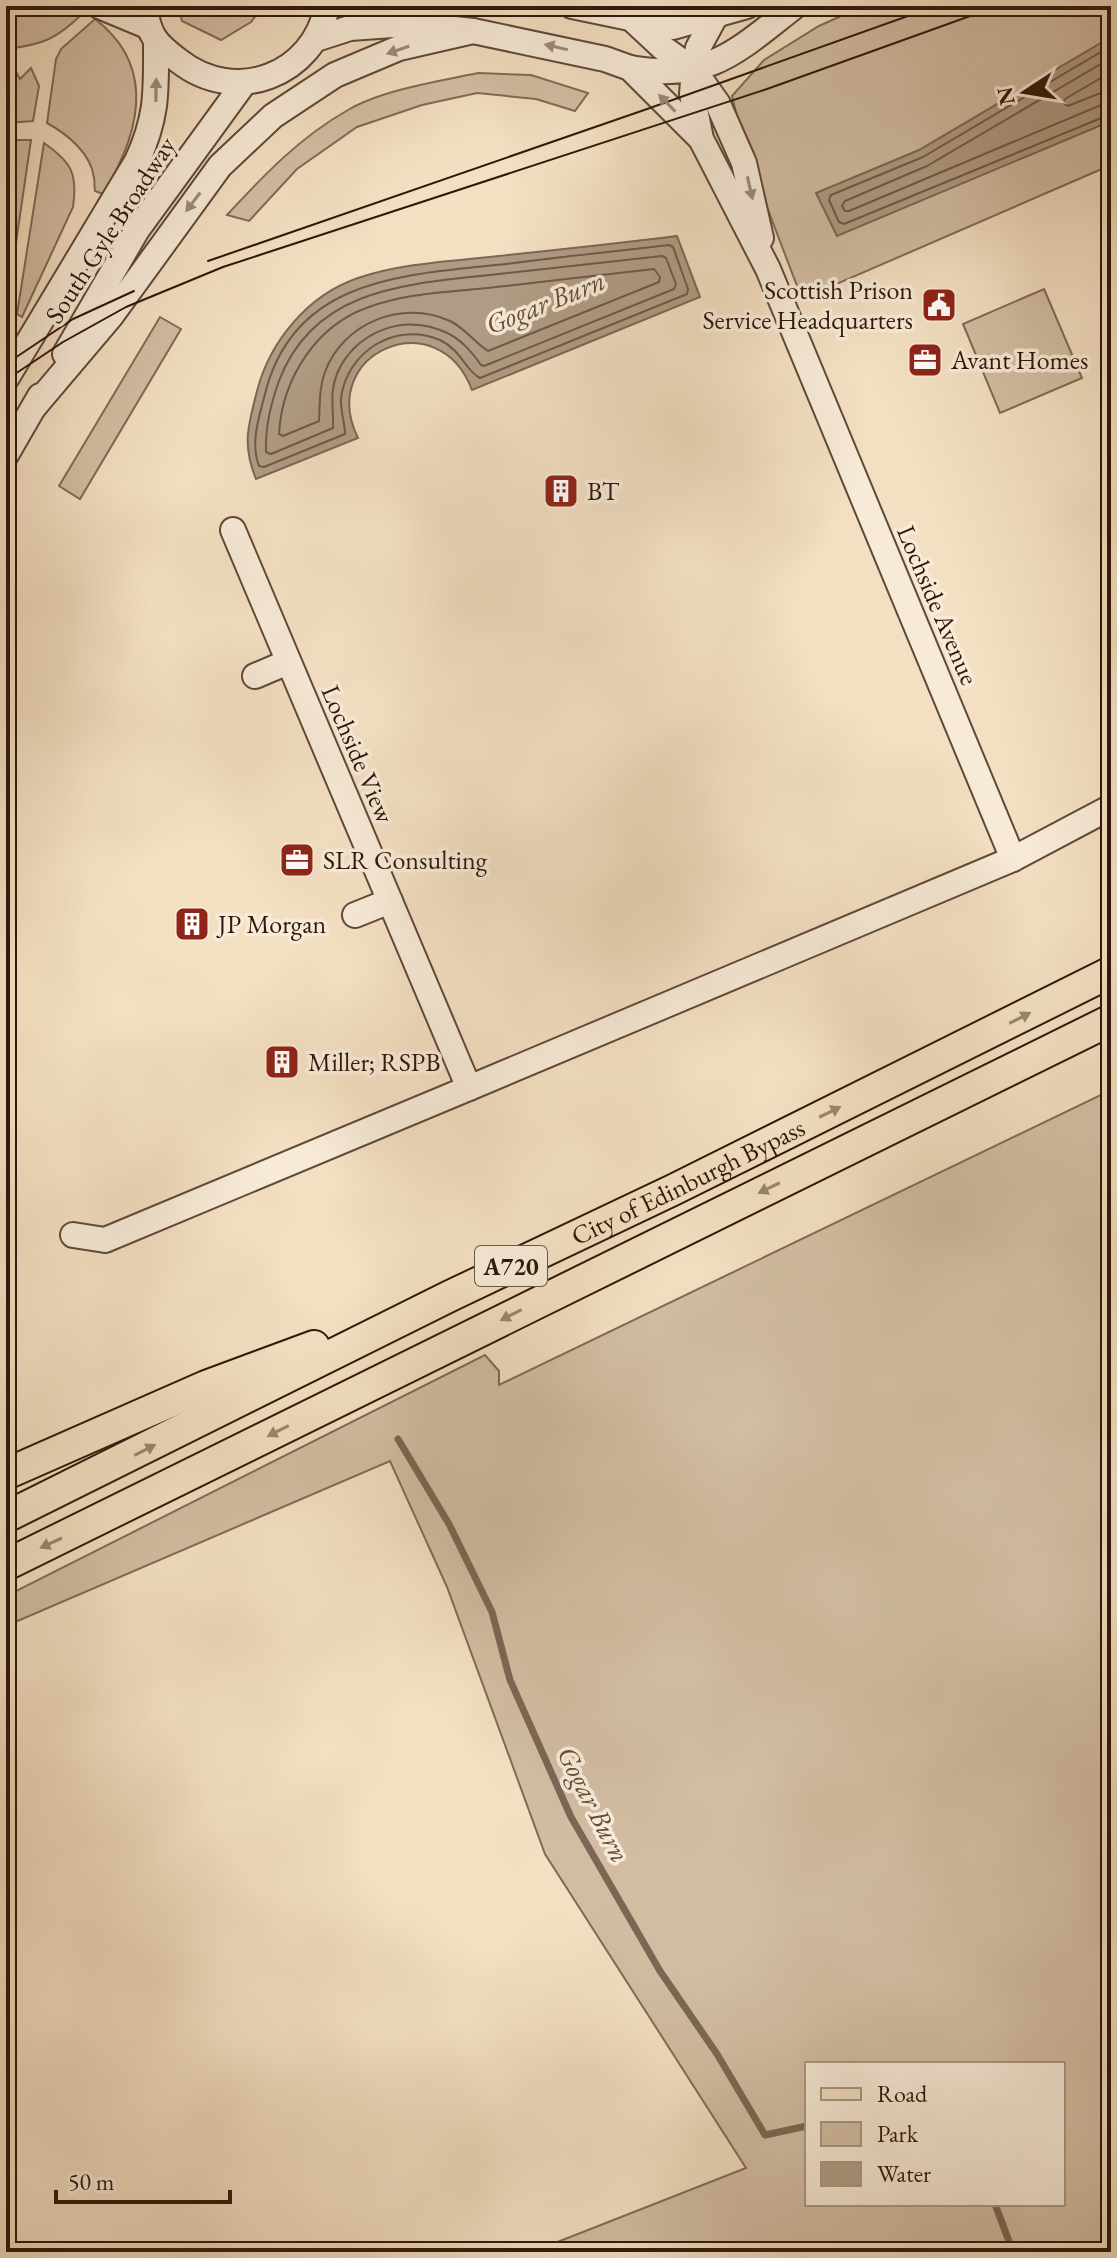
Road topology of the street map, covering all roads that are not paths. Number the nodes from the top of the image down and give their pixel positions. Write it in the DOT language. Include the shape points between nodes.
graph roads {
  1 [pos="99,6"];
  2 [pos="327,6"];
  3 [pos="572,6"];
  4 [pos="747,6"];
  5 [pos="795,6"];
  6 [pos="716,15"];
  7 [pos="634,21"];
  8 [pos="150,25"];
  9 [pos="473,31"];
  10 [pos="316,39"];
  11 [pos="741,49"];
  12 [pos="630,68"];
  13 [pos="694,70"];
  14 [pos="244,83"];
  15 [pos="724,114"];
  16 [pos="701,139"];
  17 [pos="768,269"];
  18 [pos="6,379"];
  19 [pos="34,407"];
  20 [pos="6,455"];
  21 [pos="233,530"];
  22 [pos="288,662"];
  23 [pos="255,676"];
  24 [pos="1111,807"];
  25 [pos="1013,859"];
  26 [pos="390,901"];
  27 [pos="355,915"];
  28 [pos="1111,972"];
  29 [pos="1111,1020"];
  30 [pos="469,1088"];
  31 [pos="73,1235"];
  32 [pos="450,1296"];
  33 [pos="6,1474"];
  34 [pos="6,1517"];
  35 [pos="6,1565"];
  1 -- 8 [label="street"];
  2 -- 10 [label="street"];
  3 -- 7 [label="street"];
  4 -- 6 [label="street"];
  5 -- 11 [label="street"];
  6 -- 7 [label="street" via="673,27"];
  6 -- 13 [label="street, Lochside Avenue" via="698,48"];
  7 -- 13 [label="street, Lochside Avenue"];
  8 -- 14 [label="street" via="191,71 217,81"];
  18 -- 8 [label="street, South Gyle Broadway, one-way" via="148,136 158,90"];
  9 -- 10 [label="street" via="407,24 350,28"];
  12 -- 9 [label="street, one-way" via="567,49"];
  9 -- 19 [label="street, one-way" via="399,48 335,75 273,116 220,166 120,305"];
  10 -- 14 [label="street" via="285,69"];
  11 -- 13 [label="street"];
  11 -- 15 [label="street" via="727,81"];
  12 -- 13 [label="street"];
  16 -- 12 [label="street, one-way"];
  13 -- 15 [label="street, Lochside Avenue"];
  13 -- 16 [label="street, Lochside Avenue" via="692,94"];
  14 -- 19 [label="street, South Gyle Broadway" via="137,230"];
  15 -- 17 [label="street, Lochside Avenue, one-way" via="744,163"];
  16 -- 17 [label="street, Lochside Avenue"];
  17 -- 25 [label="street, Lochside Avenue"];
  19 -- 20 [label="street, South Gyle Broadway"];
  21 -- 22 [label="street, Lochside View"];
  22 -- 23 [label="street"];
  22 -- 26 [label="street, Lochside View"];
  24 -- 25 [label="street"];
  25 -- 30 [label="street"];
  26 -- 27 [label="street"];
  26 -- 30 [label="street, Lochside View"];
  32 -- 28 [label="main road, City of Edinburgh Bypass / A720, one-way"];
  29 -- 35 [label="main road, City of Edinburgh Bypass / A720, one-way"];
  30 -- 31 [label="street" via="105,1240"];
  32 -- 33 [label="main road, A720" via="206,1386"];
  34 -- 32 [label="main road, City of Edinburgh Bypass / A720, one-way"];
}
